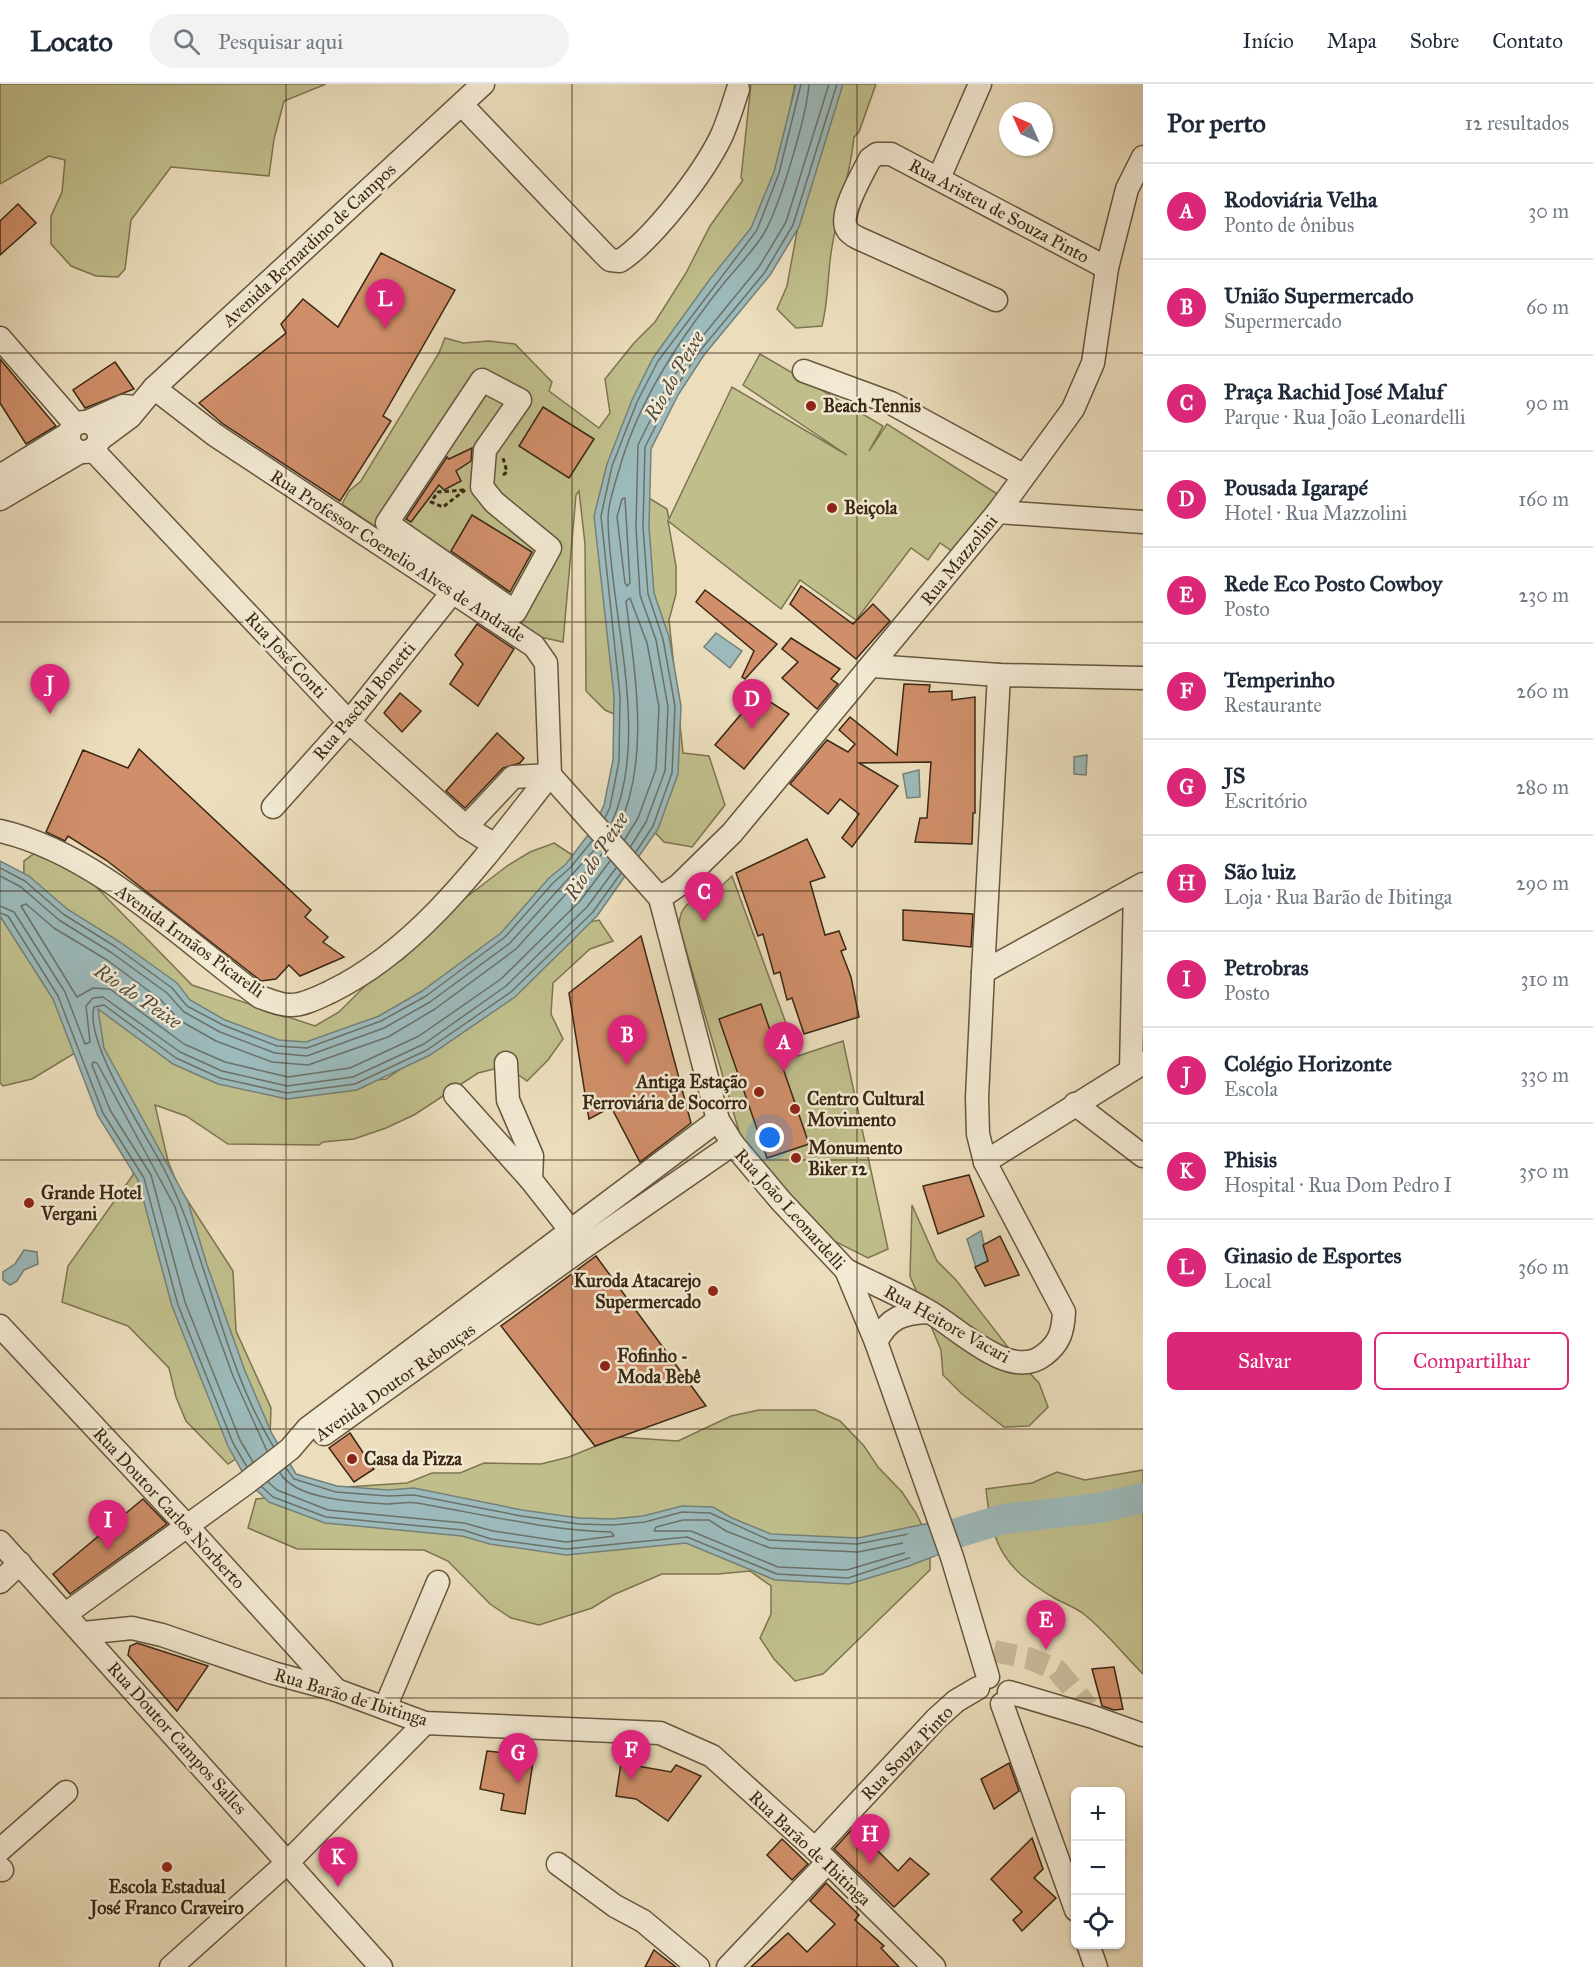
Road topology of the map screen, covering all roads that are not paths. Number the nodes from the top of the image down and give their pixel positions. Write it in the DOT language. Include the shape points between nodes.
graph roads {
  1 [pos="483,84"];
  2 [pos="980,84"];
  3 [pos="738,90"];
  4 [pos="462,105"];
  5 [pos="1143,157"];
  6 [pos="939,178"];
  7 [pos="1107,268"];
  8 [pos="996,300"];
  9 [pos="0,338"];
  10 [pos="804,371"];
  11 [pos="154,388"];
  12 [pos="84,437"];
  13 [pos="1023,475"];
  14 [pos="0,476"];
  15 [pos="0,499"];
  16 [pos="998,512"];
  17 [pos="1143,522"];
  18 [pos="380,532"];
  19 [pos="452,594"];
  20 [pos="873,666"];
  21 [pos="999,675"];
  22 [pos="1143,678"];
  23 [pos="349,723"];
  24 [pos="550,776"];
  25 [pos="273,807"];
  26 [pos="466,827"];
  27 [pos="0,831"];
  28 [pos="495,845"];
  29 [pos="1139,887"];
  30 [pos="654,890"];
  31 [pos="983,972"];
  32 [pos="506,1063"];
  33 [pos="1137,1067"];
  34 [pos="455,1095"];
  35 [pos="1075,1104"];
  36 [pos="717,1120"];
  37 [pos="733,1144"];
  38 [pos="1143,1156"];
  39 [pos="985,1162"];
  40 [pos="531,1180"];
  41 [pos="639,1195"];
  42 [pos="577,1238"];
  43 [pos="846,1270"];
  44 [pos="929,1312"];
  45 [pos="0,1326"];
  46 [pos="876,1342"];
  47 [pos="188,1527"];
  48 [pos="0,1542"];
  49 [pos="20,1563"];
  50 [pos="0,1582"];
  51 [pos="438,1582"];
  52 [pos="67,1613"];
  53 [pos="83,1633"];
  54 [pos="294,1645"];
  55 [pos="273,1674"];
  56 [pos="983,1682"];
  57 [pos="336,1690"];
  58 [pos="1005,1698"];
  59 [pos="385,1708"];
  60 [pos="425,1722"];
  61 [pos="1143,1735"];
  62 [pos="66,1792"];
  63 [pos="821,1856"];
  64 [pos="1,1863"];
  65 [pos="287,1863"];
  66 [pos="558,1864"];
  67 [pos="1071,1895"];
  68 [pos="1090,1949"];
  69 [pos="171,1967"];
  70 [pos="381,1967"];
  71 [pos="698,1967"];
  72 [pos="728,1967"];
  73 [pos="934,1967"];
  74 [pos="1096,1967"];
  1 -- 4 [label="street, Avenida Bernardino de Campos"];
  2 -- 6 [label="street"];
  3 -- 4 [label="street" via="721,138 696,177 640,247 620,261 610,260"];
  4 -- 11 [label="street, Avenida Bernardino de Campos"];
  5 -- 7 [label="street, Rua Mazzolini" via="1127,189"];
  6 -- 7 [label="street, Rua Aristeu de Souza Pinto"];
  6 -- 8 [label="street, Rua Aristeu de Souza Pinto" via="891,154 877,154 870,159 846,211 847,230"];
  7 -- 13 [label="street, Rua Mazzolini" via="1093,363 1073,409"];
  9 -- 12 [label="street, Rua José Conti"];
  10 -- 13 [label="street" via="891,403"];
  11 -- 12 [label="street, Avenida Bernardino de Campos" via="130,417"];
  11 -- 18 [label="street, Rua Professor Coenelio Alves de Andrade" via="214,435"];
  12 -- 14 [label="street, Avenida Bernardino de Campos"];
  12 -- 15 [label="street, Avenida Bernardino de Campos"];
  12 -- 23 [label="street, Rua José Conti"];
  13 -- 16 [label="street, Rua Mazzolini"];
  16 -- 17 [label="street"];
  16 -- 20 [label="street, Rua Mazzolini"];
  18 -- 18 [label="street" via="515,612 550,548 494,502 482,487 485,450 520,400 482,380"];
  18 -- 19 [label="street, Rua Professor Coenelio Alves de Andrade"];
  19 -- 23 [label="street, Rua Paschal Bonetti"];
  19 -- 24 [label="street, Rua Professor Coenelio Alves de Andrade" via="541,653 546,663"];
  20 -- 21 [label="street"];
  20 -- 30 [label="street, Rua Mazzolini" via="732,833 679,885"];
  21 -- 22 [label="street"];
  21 -- 31 [label="street, Rua Heitore Vacari"];
  23 -- 25 [label="street, Rua Paschal Bonetti"];
  23 -- 26 [label="street, Rua José Conti"];
  24 -- 26 [label="street" via="513,777"];
  24 -- 28 [label="street, Avenida Irmãos Picarelli"];
  24 -- 30 [label="street"];
  26 -- 28 [label="street, Rua José Conti"];
  27 -- 28 [label="street, Avenida Irmãos Picarelli" via="73,858 260,997 290,1006 318,998 352,981 399,945 437,912"];
  29 -- 31 [label="street"];
  29 -- 33 [label="street"];
  30 -- 36 [label="street, Rua João Leonardelli"];
  31 -- 39 [label="street, Rua Heitore Vacari" via="977,1098 978,1134"];
  32 -- 40 [label="street" via="508,1100 532,1156"];
  33 -- 35 [label="street"];
  34 -- 40 [label="street"];
  35 -- 38 [label="street"];
  35 -- 39 [label="street"];
  36 -- 37 [label="street, Rua João Leonardelli"];
  36 -- 41 [label="street, Avenida Doutor Rebouças"];
  37 -- 41 [label="street, Avenida Doutor Rebouças"];
  37 -- 43 [label="street, Rua João Leonardelli"];
  39 -- 44 [label="street, Rua Heitore Vacari" via="1064,1312 1063,1334 1035,1362 1010,1363"];
  40 -- 42 [label="street"];
  41 -- 42 [label="street, Avenida Doutor Rebouças"];
  42 -- 47 [label="street, Avenida Doutor Rebouças" via="384,1381 315,1441 287,1451"];
  43 -- 44 [label="street, Rua Heitore Vacari"];
  43 -- 46 [label="street, Rua João Leonardelli"];
  44 -- 46 [label="street" via="896,1316"];
  45 -- 47 [label="street, Rua Doutor Carlos Norberto"];
  46 -- 56 [label="street, Rua João Leonardelli" via="987,1652"];
  47 -- 52 [label="street"];
  47 -- 54 [label="street, Rua Doutor Carlos Norberto"];
  48 -- 49 [label="street"];
  49 -- 50 [label="street"];
  49 -- 52 [label="street, Rua Doutor Campos Salles"];
  51 -- 59 [label="street"];
  52 -- 53 [label="street, Rua Doutor Campos Salles"];
  53 -- 55 [label="street, Rua Barão de Ibitinga" via="132,1628"];
  53 -- 65 [label="street, Rua Doutor Campos Salles"];
  54 -- 55 [label="street" via="290,1661"];
  54 -- 57 [label="street, Rua Doutor Carlos Norberto"];
  55 -- 57 [label="street, Rua Barão de Ibitinga"];
  56 -- 58 [label="street" via="1003,1679"];
  56 -- 63 [label="street, Rua Souza Pinto" via="936,1719"];
  57 -- 59 [label="street, Rua Barão de Ibitinga"];
  58 -- 61 [label="street" via="1091,1712"];
  58 -- 67 [label="street"];
  59 -- 60 [label="street, Rua Barão de Ibitinga"];
  60 -- 63 [label="street, Rua Barão de Ibitinga" via="660,1733 712,1756"];
  60 -- 65 [label="street"];
  62 -- 64 [label="street"];
  63 -- 72 [label="street, Rua Souza Pinto"];
  63 -- 73 [label="street, Rua Barão de Ibitinga"];
  65 -- 69 [label="street"];
  65 -- 70 [label="street, Rua Doutor Campos Salles"];
  66 -- 71 [label="street" via="615,1906 643,1921"];
  68 -- 74 [label="street"];
}
